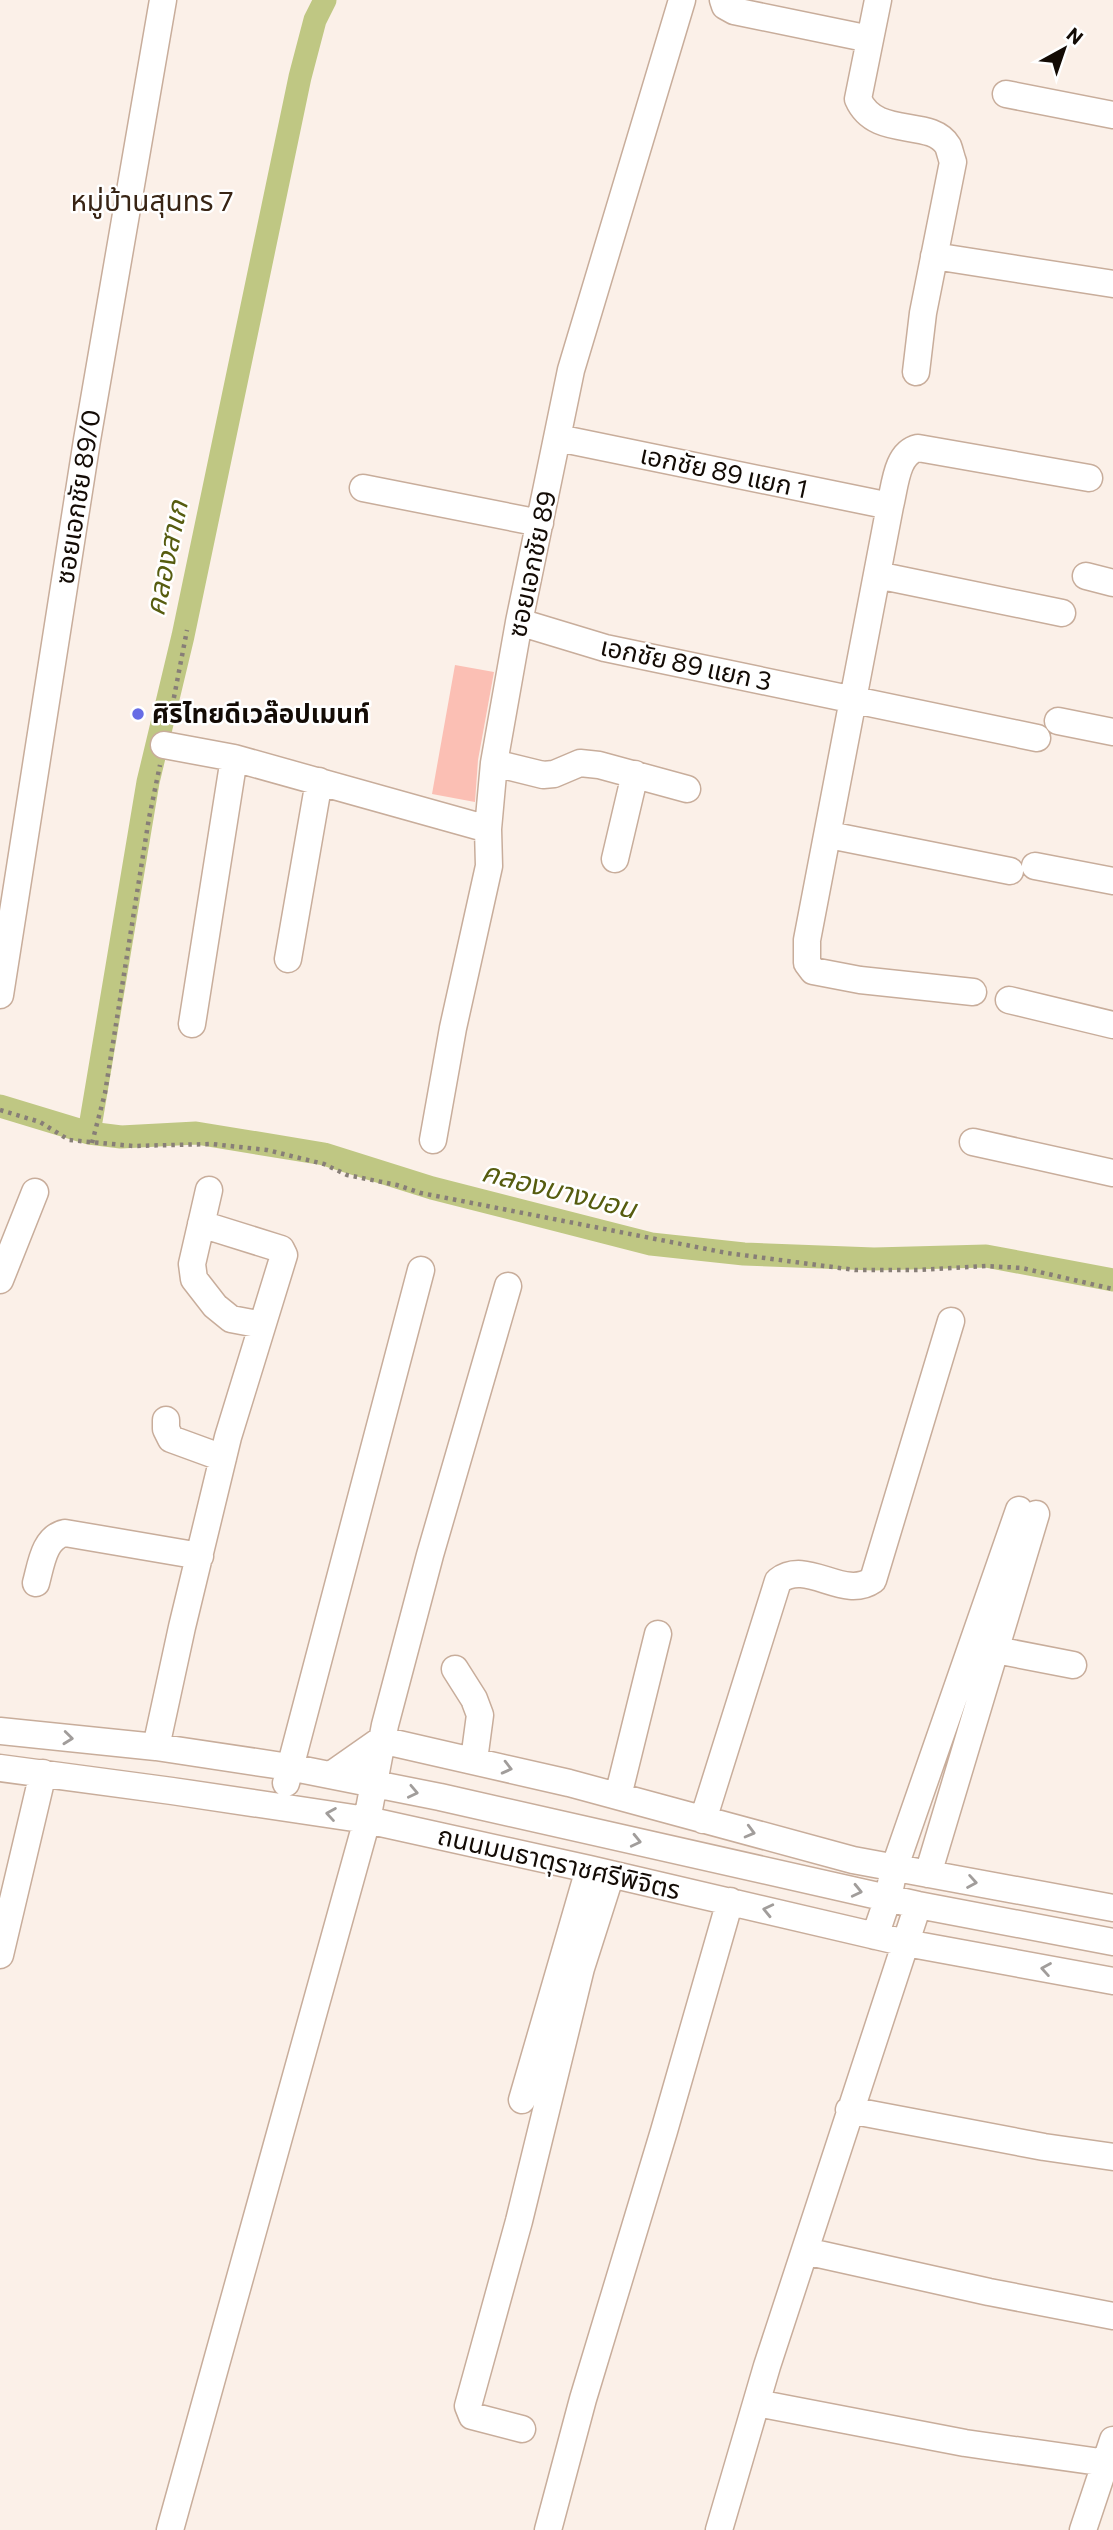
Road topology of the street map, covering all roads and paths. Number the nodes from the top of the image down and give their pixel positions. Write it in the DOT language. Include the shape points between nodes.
graph roads {
  1 [pos="163,0"];
  2 [pos="682,0"];
  3 [pos="723,0"];
  4 [pos="878,0"];
  5 [pos="870,40"];
  6 [pos="1006,94"];
  7 [pos="1113,115"];
  8 [pos="934,256"];
  9 [pos="1113,284"];
  10 [pos="916,372"];
  11 [pos="558,438"];
  12 [pos="1089,478"];
  13 [pos="363,488"];
  14 [pos="890,506"];
  15 [pos="540,523"];
  16 [pos="877,575"];
  17 [pos="1086,576"];
  18 [pos="1113,583"];
  19 [pos="1062,612"];
  20 [pos="519,622"];
  21 [pos="187,629"];
  22 [pos="854,701"];
  23 [pos="1058,721"];
  24 [pos="1113,733"];
  25 [pos="1037,738"];
  26 [pos="164,745"];
  27 [pos="234,758"];
  28 [pos="494,763"];
  29 [pos="635,774"];
  30 [pos="319,781"];
  31 [pos="687,789"];
  32 [pos="488,829"];
  33 [pos="829,835"];
  34 [pos="614,859"];
  35 [pos="1113,881"];
  36 [pos="288,959"];
  37 [pos="973,992"];
  38 [pos="0,995"];
  39 [pos="1009,1000"];
  40 [pos="191,1024"];
  41 [pos="1113,1025"];
  42 [pos="0,1110"];
  43 [pos="433,1140"];
  44 [pos="974,1142"];
  45 [pos="92,1143"];
  46 [pos="1113,1173"];
  47 [pos="209,1190"];
  48 [pos="35,1192"];
  49 [pos="201,1224"];
  50 [pos="421,1270"];
  51 [pos="0,1280"];
  52 [pos="509,1286"];
  53 [pos="1113,1289"];
  54 [pos="951,1321"];
  55 [pos="262,1325"];
  56 [pos="166,1420"];
  57 [pos="223,1458"];
  58 [pos="200,1556"];
  59 [pos="36,1583"];
  60 [pos="658,1634"];
  61 [pos="996,1650"];
  62 [pos="1073,1665"];
  63 [pos="455,1670"];
  64 [pos="0,1731"];
  65 [pos="381,1740"];
  66 [pos="167,1749"];
  67 [pos="474,1760"];
  68 [pos="289,1767"];
  69 [pos="0,1768"];
  70 [pos="43,1773"];
  71 [pos="331,1775"];
  72 [pos="375,1784"];
  73 [pos="172,1791"];
  74 [pos="618,1796"];
  75 [pos="282,1806"];
  76 [pos="703,1819"];
  77 [pos="367,1820"];
  78 [pos="894,1869"];
  79 [pos="600,1871"];
  80 [pos="928,1874"];
  81 [pos="888,1898"];
  82 [pos="730,1901"];
  83 [pos="918,1905"];
  84 [pos="1113,1908"];
  85 [pos="875,1936"];
  86 [pos="1113,1942"];
  87 [pos="906,1943"];
  88 [pos="0,1955"];
  89 [pos="1113,1981"];
  90 [pos="522,2100"];
  91 [pos="849,2110"];
  92 [pos="1113,2157"];
  93 [pos="805,2251"];
  94 [pos="1113,2316"];
  95 [pos="757,2403"];
  96 [pos="522,2429"];
  97 [pos="1110,2456"];
  98 [pos="170,2530"];
  99 [pos="548,2530"];
  100 [pos="719,2530"];
  101 [pos="1083,2530"];
  1 -- 38 [label="street, ซอยเอกชัย 89/0" via="85,453"];
  2 -- 11 [label="street, ซอยเอกชัย 89" via="580,336"];
  3 -- 5 [label="street" via="734,11"];
  4 -- 5 [label="street"];
  5 -- 8 [label="street" via="858,99 863,111 875,120 936,135 947,145 953,162"];
  6 -- 7 [label="street"];
  8 -- 9 [label="street"];
  8 -- 10 [label="street"];
  11 -- 14 [label="street, เอกชัย 89 แยก 1"];
  11 -- 15 [label="street, ซอยเอกชัย 89"];
  12 -- 14 [label="street" via="918,448 901,464"];
  13 -- 15 [label="street"];
  14 -- 16 [label="street"];
  15 -- 20 [label="street, ซอยเอกชัย 89"];
  16 -- 19 [label="street"];
  16 -- 22 [label="street"];
  17 -- 18 [label="street"];
  20 -- 22 [label="street, เอกชัย 89 แยก 3" via="605,648"];
  20 -- 28 [label="street, ซอยเอกชัย 89"];
  21 -- 26 [label="path"];
  22 -- 25 [label="street, เอกชัย 89 แยก 3"];
  22 -- 33 [label="street"];
  23 -- 24 [label="street"];
  26 -- 27 [label="street"];
  26 -- 45 [label="path" via="105,1093"];
  27 -- 30 [label="street"];
  27 -- 40 [label="street"];
  28 -- 29 [label="street" via="543,775 580,763"];
  28 -- 32 [label="street, ซอยเอกชัย 89"];
  29 -- 31 [label="street"];
  29 -- 34 [label="street"];
  30 -- 32 [label="street"];
  30 -- 36 [label="street"];
  32 -- 43 [label="street, ซอยเอกชัย 89" via="489,866"];
  33 -- 35 [label="street"];
  33 -- 37 [label="street" via="807,940 810,970"];
  39 -- 41 [label="street"];
  42 -- 45 [label="path" via="40,1122 69,1140"];
  44 -- 46 [label="street"];
  45 -- 53 [label="path" via="238,1145 297,1156 347,1175 421,1193 727,1252 855,1270 1023,1268"];
  47 -- 49 [label="street"];
  48 -- 51 [label="street"];
  49 -- 55 [label="street" via="192,1264 194,1279 215,1307 231,1319"];
  49 -- 55 [label="street" via="284,1251"];
  50 -- 68 [label="street"];
  52 -- 65 [label="street"];
  54 -- 76 [label="street" via="873,1580 856,1586 803,1573 778,1581"];
  55 -- 57 [label="street"];
  56 -- 57 [label="street" via="172,1439"];
  57 -- 58 [label="street"];
  58 -- 59 [label="street" via="65,1532 50,1540"];
  58 -- 66 [label="street"];
  60 -- 74 [label="street"];
  61 -- 62 [label="street"];
  61 -- 78 [label="street" via="1028,1512"];
  61 -- 80 [label="street"];
  63 -- 67 [label="street" via="480,1715"];
  64 -- 66 [label="street, ถนนมนธาตุราชศรีพิจิตร, one-way"];
  65 -- 67 [label="street"];
  65 -- 71 [label="street"];
  65 -- 72 [label="street"];
  66 -- 68 [label="street, ถนนมนธาตุราชศรีพิจิตร"];
  66 -- 73 [label="street"];
  67 -- 74 [label="street, one-way"];
  68 -- 71 [label="street, ถนนมนธาตุราชศรีพิจิตร"];
  68 -- 75 [label="street"];
  69 -- 70 [label="street, ถนนมนธาตุราชศรีพิจิตร"];
  70 -- 73 [label="street, ถนนมนธาตุราชศรีพิจิตร"];
  70 -- 88 [label="street"];
  71 -- 72 [label="street, ถนนมนธาตุราชศรีพิจิตร"];
  72 -- 77 [label="street"];
  72 -- 81 [label="street, ถนนมนธาตุราชศรีพิจิตร, one-way"];
  73 -- 75 [label="street, ถนนมนธาตุราชศรีพิจิตร"];
  74 -- 76 [label="street"];
  77 -- 75 [label="street, ถนนมนธาตุราชศรีพิจิตร, one-way"];
  76 -- 78 [label="street, one-way"];
  77 -- 79 [label="street, ถนนมนธาตุราชศรีพิจิตร"];
  77 -- 98 [label="street"];
  78 -- 80 [label="street"];
  78 -- 81 [label="street"];
  79 -- 82 [label="street, ถนนมนธาตุราชศรีพิจิตร"];
  79 -- 90 [label="street"];
  79 -- 96 [label="street" via="519,2221 468,2406 472,2416"];
  80 -- 84 [label="street, one-way"];
  81 -- 83 [label="street, ถนนมนธาตุราชศรีพิจิตร"];
  81 -- 85 [label="street"];
  85 -- 82 [label="street, ถนนมนธาตุราชศรีพิจิตร, one-way"];
  82 -- 99 [label="street"];
  83 -- 86 [label="street, ถนนมนธาตุราชศรีพิจิตร"];
  83 -- 87 [label="street"];
  85 -- 87 [label="street, ถนนมนธาตุราชศรีพิจิตร"];
  89 -- 87 [label="street, ถนนมนธาตุราชศรีพิจิตร, one-way"];
  87 -- 91 [label="street"];
  91 -- 92 [label="street"];
  91 -- 93 [label="street"];
  93 -- 94 [label="street"];
  93 -- 95 [label="street"];
  95 -- 97 [label="street" via="965,2443"];
  95 -- 100 [label="street"];
  97 -- 101 [label="street"];
}
